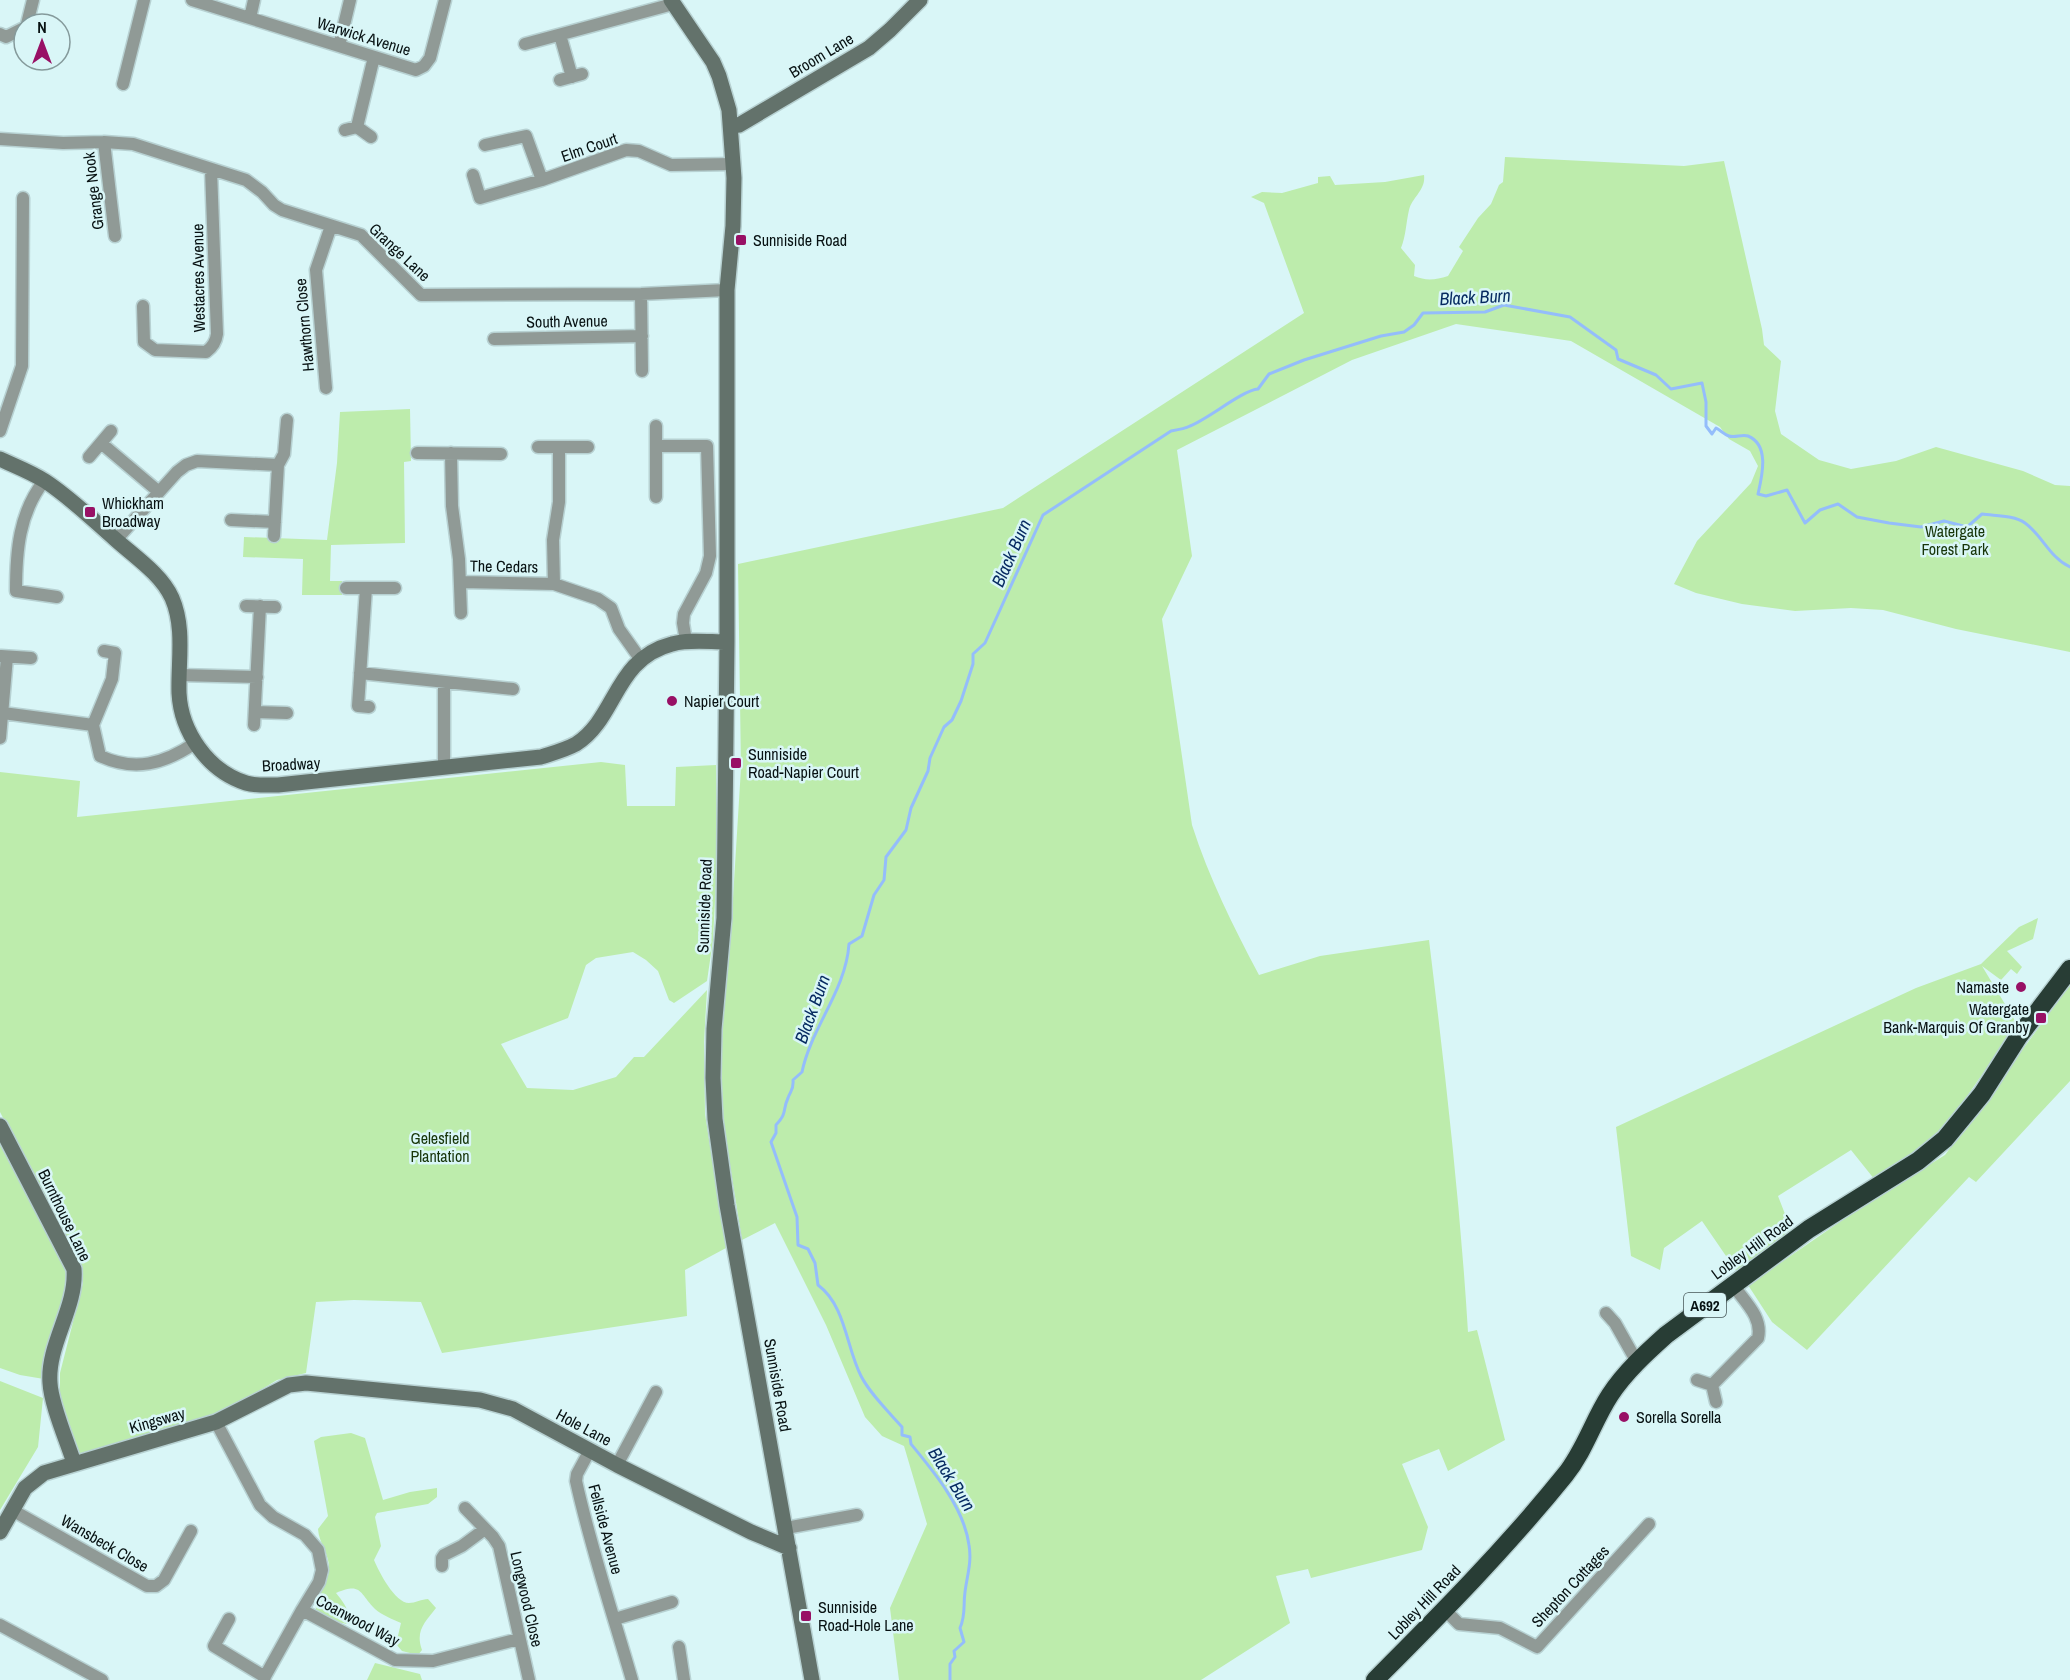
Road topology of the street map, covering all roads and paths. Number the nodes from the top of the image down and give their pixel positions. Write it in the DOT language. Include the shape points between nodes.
graph roads {
  1 [pos="144,0"];
  2 [pos="192,0"];
  3 [pos="255,0"];
  4 [pos="350,0"];
  5 [pos="445,0"];
  6 [pos="920,0"];
  7 [pos="672,2"];
  8 [pos="250,18"];
  9 [pos="560,35"];
  10 [pos="525,44"];
  11 [pos="339,46"];
  12 [pos="374,57"];
  13 [pos="571,77"];
  14 [pos="123,84"];
  15 [pos="731,126"];
  16 [pos="371,136"];
  17 [pos="0,139"];
  18 [pos="104,142"];
  19 [pos="491,146"];
  20 [pos="734,164"];
  21 [pos="211,170"];
  22 [pos="473,175"];
  23 [pos="542,180"];
  24 [pos="23,198"];
  25 [pos="331,226"];
  26 [pos="115,236"];
  27 [pos="727,290"];
  28 [pos="641,294"];
  29 [pos="142,306"];
  30 [pos="642,336"];
  31 [pos="494,339"];
  32 [pos="642,371"];
  33 [pos="326,388"];
  34 [pos="287,420"];
  35 [pos="657,426"];
  36 [pos="0,431"];
  37 [pos="111,431"];
  38 [pos="101,443"];
  39 [pos="656,446"];
  40 [pos="538,447"];
  41 [pos="559,447"];
  42 [pos="588,447"];
  43 [pos="417,453"];
  44 [pos="451,453"];
  45 [pos="501,454"];
  46 [pos="89,457"];
  47 [pos="0,459"];
  48 [pos="278,465"];
  49 [pos="44,480"];
  50 [pos="159,492"];
  51 [pos="657,497"];
  52 [pos="231,519"];
  53 [pos="275,522"];
  54 [pos="274,536"];
  55 [pos="116,540"];
  56 [pos="461,582"];
  57 [pos="554,584"];
  58 [pos="346,588"];
  59 [pos="366,588"];
  60 [pos="395,588"];
  61 [pos="57,597"];
  62 [pos="246,606"];
  63 [pos="260,606"];
  64 [pos="275,607"];
  65 [pos="461,612"];
  66 [pos="686,641"];
  67 [pos="727,642"];
  68 [pos="104,651"];
  69 [pos="4,656"];
  70 [pos="31,658"];
  71 [pos="641,660"];
  72 [pos="360,673"];
  73 [pos="179,675"];
  74 [pos="256,677"];
  75 [pos="444,682"];
  76 [pos="513,689"];
  77 [pos="369,707"];
  78 [pos="255,711"];
  79 [pos="3,713"];
  80 [pos="287,713"];
  81 [pos="93,724"];
  82 [pos="254,725"];
  83 [pos="0,738"];
  84 [pos="195,743"];
  85 [pos="444,768"];
  86 [pos="2070,969"];
  87 [pos="0,1126"];
  88 [pos="1733,1285"];
  89 [pos="1606,1313"];
  90 [pos="1637,1362"];
  91 [pos="1697,1380"];
  92 [pos="1712,1385"];
  93 [pos="349,1386"];
  94 [pos="656,1392"];
  95 [pos="1716,1402"];
  96 [pos="216,1422"];
  97 [pos="590,1450"];
  98 [pos="74,1463"];
  99 [pos="617,1465"];
  100 [pos="465,1508"];
  101 [pos="12,1510"];
  102 [pos="857,1515"];
  103 [pos="1649,1524"];
  104 [pos="786,1528"];
  105 [pos="485,1529"];
  106 [pos="191,1531"];
  107 [pos="0,1532"];
  108 [pos="789,1548"];
  109 [pos="442,1566"];
  110 [pos="672,1602"];
  111 [pos="1444,1609"];
  112 [pos="302,1610"];
  113 [pos="229,1619"];
  114 [pos="615,1619"];
  115 [pos="0,1625"];
  116 [pos="519,1639"];
  117 [pos="679,1647"];
  118 [pos="264,1678"];
  119 [pos="102,1680"];
  120 [pos="530,1680"];
  121 [pos="632,1680"];
  122 [pos="684,1680"];
  123 [pos="812,1680"];
  124 [pos="1375,1680"];
  1 -- 14 [label="street"];
  2 -- 8 [label="street, Warwick Avenue"];
  3 -- 8 [label="street"];
  4 -- 11 [label="street"];
  5 -- 12 [label="street, Warwick Avenue" via="430,58 424,66 416,70"];
  6 -- 15 [label="street, Broom Lane" via="869,48 739,125"];
  7 -- 9 [label="street"];
  7 -- 15 [label="street, Sunniside Road" via="716,69 726,94"];
  8 -- 11 [label="street, Warwick Avenue"];
  9 -- 10 [label="street"];
  9 -- 13 [label="street"];
  11 -- 12 [label="street, Warwick Avenue"];
  12 -- 16 [label="street" via="351,128"];
  15 -- 20 [label="street, Sunniside Road"];
  17 -- 18 [label="street, Grange Lane"];
  18 -- 21 [label="street, Grange Lane" via="133,144"];
  18 -- 26 [label="street, Grange Nook"];
  19 -- 23 [label="street" via="526,136"];
  20 -- 23 [label="street, Elm Court" via="671,165 639,151 626,150"];
  20 -- 27 [label="street, Sunniside Road"];
  21 -- 25 [label="street, Grange Lane" via="246,180 282,210"];
  21 -- 29 [label="street, Westacres Avenue" via="218,334 212,347 206,352 155,350 147,346 142,332"];
  22 -- 23 [label="street, Elm Court" via="480,198"];
  24 -- 36 [label="street" via="22,366"];
  25 -- 28 [label="street, Grange Lane" via="362,235 422,295"];
  25 -- 33 [label="street, Hawthorn Close" via="316,270"];
  27 -- 28 [label="street, Grange Lane"];
  27 -- 67 [label="street, Sunniside Road"];
  28 -- 30 [label="street"];
  30 -- 31 [label="street, South Avenue"];
  30 -- 32 [label="street"];
  34 -- 48 [label="street" via="284,454"];
  35 -- 39 [label="street"];
  37 -- 38 [label="street"];
  38 -- 46 [label="street"];
  38 -- 50 [label="street"];
  39 -- 51 [label="street"];
  39 -- 66 [label="street" via="707,446 710,556 706,573 684,614"];
  40 -- 41 [label="street"];
  41 -- 42 [label="street"];
  41 -- 57 [label="street"];
  43 -- 44 [label="street"];
  44 -- 45 [label="street"];
  44 -- 56 [label="street, The Cedars" via="452,506"];
  47 -- 49 [label="street, Broadway"];
  48 -- 50 [label="street" via="197,461 177,472"];
  48 -- 53 [label="street"];
  49 -- 55 [label="street, Broadway"];
  49 -- 61 [label="street" via="27,507 20,534 16,591"];
  50 -- 55 [label="street"];
  52 -- 53 [label="street"];
  53 -- 54 [label="street"];
  55 -- 73 [label="street, Broadway" via="146,565 172,597 179,620"];
  56 -- 57 [label="street, The Cedars"];
  56 -- 65 [label="street"];
  57 -- 71 [label="street, The Cedars" via="598,599 611,608 619,629"];
  58 -- 59 [label="street"];
  59 -- 60 [label="street"];
  59 -- 72 [label="street"];
  62 -- 63 [label="street"];
  63 -- 64 [label="street"];
  63 -- 74 [label="street"];
  66 -- 67 [label="street, Broadway"];
  66 -- 71 [label="street, Broadway" via="662,647"];
  67 -- 104 [label="street, Sunniside Road" via="724,918 714,1029 715,1119"];
  68 -- 81 [label="street" via="115,653 112,679"];
  69 -- 70 [label="street"];
  69 -- 79 [label="street"];
  71 -- 85 [label="street, Broadway" via="619,685 600,718 576,744 541,757"];
  72 -- 75 [label="street"];
  72 -- 77 [label="street" via="358,706"];
  73 -- 74 [label="street"];
  73 -- 84 [label="street, Broadway" via="183,716"];
  74 -- 78 [label="street"];
  75 -- 76 [label="street"];
  75 -- 85 [label="street"];
  78 -- 80 [label="street"];
  78 -- 82 [label="street"];
  79 -- 81 [label="street"];
  79 -- 83 [label="street"];
  81 -- 84 [label="street" via="100,756 111,761 156,763"];
  84 -- 85 [label="street, Broadway" via="205,757 246,783 278,785"];
  86 -- 88 [label="highway, Lobley Hill Road / A692" via="2019,1036 1982,1094 1945,1139 1918,1161 1809,1229"];
  87 -- 98 [label="street, Burnthouse Lane" via="74,1269 72,1292 49,1382"];
  88 -- 90 [label="highway, Lobley Hill Road / A692"];
  88 -- 92 [label="street" via="1757,1318 1758,1338"];
  89 -- 90 [label="street"];
  90 -- 111 [label="highway, Lobley Hill Road / A692" via="1609,1396 1567,1472"];
  91 -- 92 [label="street"];
  92 -- 95 [label="street"];
  93 -- 96 [label="street, Kingsway" via="289,1385"];
  93 -- 97 [label="street, Hole Lane" via="499,1404"];
  94 -- 99 [label="street"];
  96 -- 98 [label="street, Kingsway"];
  96 -- 112 [label="street, Coanwood Way" via="260,1505 305,1535 318,1550 322,1570 319,1582"];
  97 -- 99 [label="street, Hole Lane"];
  97 -- 114 [label="street, Fellside Avenue" via="576,1481 587,1533"];
  98 -- 101 [label="street, Kingsway" via="33,1480"];
  99 -- 108 [label="street, Hole Lane"];
  100 -- 105 [label="street, Longwood Close"];
  101 -- 106 [label="street, Wansbeck Close" via="147,1586 164,1580"];
  101 -- 107 [label="street, Kingsway"];
  102 -- 104 [label="street"];
  103 -- 111 [label="street, Shepton Cottages" via="1537,1647 1500,1628 1460,1624"];
  104 -- 108 [label="street, Sunniside Road"];
  105 -- 109 [label="street" via="444,1555"];
  105 -- 116 [label="street, Longwood Close" via="499,1546"];
  108 -- 123 [label="street, Sunniside Road"];
  110 -- 114 [label="street"];
  111 -- 124 [label="highway, Lobley Hill Road / A692"];
  112 -- 116 [label="street, Coanwood Way" via="395,1660 433,1661"];
  112 -- 118 [label="street"];
  113 -- 118 [label="street" via="214,1646"];
  114 -- 121 [label="street, Fellside Avenue"];
  115 -- 119 [label="street"];
  116 -- 120 [label="street, Longwood Close"];
  117 -- 122 [label="street"];
}
